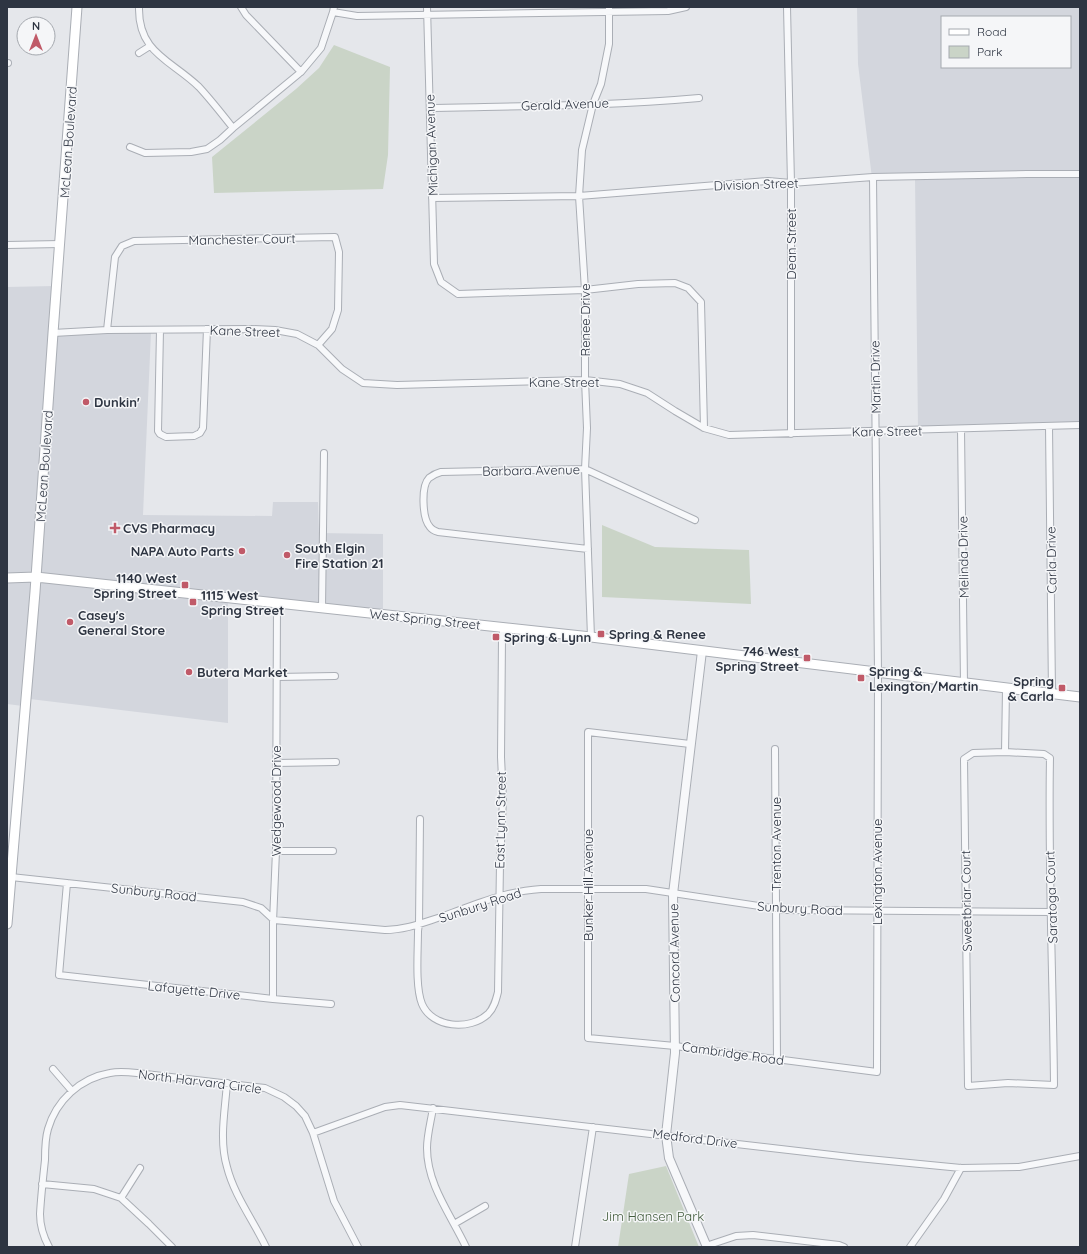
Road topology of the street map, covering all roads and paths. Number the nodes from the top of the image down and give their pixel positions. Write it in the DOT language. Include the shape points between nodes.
graph roads {
  1 [pos="78,7"];
  2 [pos="139,7"];
  3 [pos="241,7"];
  4 [pos="427,7"];
  5 [pos="686,7"];
  6 [pos="787,7"];
  7 [pos="609,9"];
  8 [pos="333,10"];
  9 [pos="427,15"];
  10 [pos="150,46"];
  11 [pos="139,53"];
  12 [pos="301,72"];
  13 [pos="699,98"];
  14 [pos="593,104"];
  15 [pos="430,108"];
  16 [pos="233,128"];
  17 [pos="130,147"];
  18 [pos="1080,174"];
  19 [pos="873,177"];
  20 [pos="791,183"];
  21 [pos="579,196"];
  22 [pos="432,198"];
  23 [pos="60,244"];
  24 [pos="7,245"];
  25 [pos="586,290"];
  26 [pos="207,329"];
  27 [pos="107,330"];
  28 [pos="160,330"];
  29 [pos="53,333"];
  30 [pos="318,345"];
  31 [pos="585,380"];
  32 [pos="1049,426"];
  33 [pos="1080,426"];
  34 [pos="704,428"];
  35 [pos="961,429"];
  36 [pos="876,430"];
  37 [pos="791,434"];
  38 [pos="324,454"];
  39 [pos="586,469"];
  40 [pos="695,520"];
  41 [pos="588,549"];
  42 [pos="36,577"];
  43 [pos="7,578"];
  44 [pos="277,604"];
  45 [pos="322,608"];
  46 [pos="504,627"];
  47 [pos="591,637"];
  48 [pos="702,652"];
  49 [pos="878,673"];
  50 [pos="335,676"];
  51 [pos="277,677"];
  52 [pos="964,684"];
  53 [pos="1006,689"];
  54 [pos="1052,694"];
  55 [pos="1080,698"];
  56 [pos="690,744"];
  57 [pos="775,749"];
  58 [pos="1004,752"];
  59 [pos="336,762"];
  60 [pos="276,763"];
  61 [pos="420,819"];
  62 [pos="276,850"];
  63 [pos="333,850"];
  64 [pos="11,877"];
  65 [pos="67,883"];
  66 [pos="588,889"];
  67 [pos="673,894"];
  68 [pos="499,896"];
  69 [pos="776,909"];
  70 [pos="877,912"];
  71 [pos="966,912"];
  72 [pos="1052,912"];
  73 [pos="274,920"];
  74 [pos="7,924"];
  75 [pos="419,924"];
  76 [pos="273,999"];
  77 [pos="331,1004"];
  78 [pos="588,1038"];
  79 [pos="675,1046"];
  80 [pos="777,1060"];
  81 [pos="53,1069"];
  82 [pos="877,1072"];
  83 [pos="228,1083"];
  84 [pos="1054,1083"];
  85 [pos="72,1091"];
  86 [pos="433,1108"];
  87 [pos="593,1127"];
  88 [pos="313,1133"];
  89 [pos="666,1135"];
  90 [pos="1080,1156"];
  91 [pos="140,1168"];
  92 [pos="961,1168"];
  93 [pos="42,1184"];
  94 [pos="121,1198"];
  95 [pos="485,1206"];
  96 [pos="454,1224"];
  97 [pos="707,1246"];
  98 [pos="49,1247"];
  99 [pos="172,1247"];
  100 [pos="266,1247"];
  101 [pos="358,1247"];
  102 [pos="466,1247"];
  103 [pos="575,1247"];
  104 [pos="844,1247"];
  105 [pos="910,1247"];
  1 -- 23 [label="main road, McLean Boulevard"];
  2 -- 10 [label="street" via="139,23"];
  3 -- 12 [label="street"];
  4 -- 9 [label="street, Michigan Avenue"];
  5 -- 7 [label="street" via="668,11"];
  6 -- 20 [label="street, Dean Street"];
  7 -- 9 [label="street"];
  7 -- 14 [label="street, Renee Drive" via="609,44"];
  8 -- 9 [label="street" via="357,16"];
  8 -- 12 [label="street" via="321,48"];
  9 -- 15 [label="street, Michigan Avenue"];
  10 -- 11 [label="street"];
  10 -- 16 [label="street" via="161,58 190,79"];
  12 -- 16 [label="street"];
  13 -- 14 [label="street, Gerald Avenue"];
  14 -- 15 [label="street, Gerald Avenue"];
  14 -- 21 [label="street, Renee Drive" via="582,150"];
  15 -- 22 [label="street, Michigan Avenue"];
  16 -- 17 [label="street" via="207,149 191,152 145,153"];
  18 -- 19 [label="street, Division Street"];
  19 -- 20 [label="street, Division Street"];
  19 -- 36 [label="street, Martin Drive"];
  20 -- 21 [label="street, Division Street" via="768,181"];
  20 -- 37 [label="street, Dean Street"];
  21 -- 22 [label="street, Division Street"];
  21 -- 25 [label="street, Renee Drive"];
  22 -- 25 [label="street, Michigan Avenue" via="434,264 441,282 458,294"];
  23 -- 24 [label="street"];
  23 -- 29 [label="main road, McLean Boulevard"];
  25 -- 31 [label="street, Renee Drive"];
  25 -- 34 [label="street" via="675,283 688,288 701,302"];
  26 -- 28 [label="street, Kane Street"];
  26 -- 28 [label="street" via="204,428 194,436 166,437 158,431"];
  26 -- 30 [label="street, Kane Street" via="275,330 297,334"];
  27 -- 28 [label="street, Kane Street"];
  27 -- 29 [label="street, Kane Street"];
  27 -- 30 [label="street, Manchester Court" via="114,257 122,246 134,241 335,237 339,252 338,310 332,329"];
  29 -- 42 [label="main road, McLean Boulevard"];
  30 -- 31 [label="street, Kane Street" via="342,369 363,382 397,385"];
  31 -- 34 [label="street, Kane Street" via="620,384 647,393"];
  31 -- 39 [label="street, Renee Drive"];
  32 -- 33 [label="street, Kane Street"];
  32 -- 35 [label="street, Kane Street"];
  32 -- 54 [label="street, Carla Drive"];
  34 -- 37 [label="street, Kane Street" via="729,435"];
  35 -- 36 [label="street, Kane Street"];
  35 -- 52 [label="street, Melinda Drive"];
  36 -- 37 [label="street, Kane Street"];
  36 -- 49 [label="street, Martin Drive"];
  38 -- 45 [label="street"];
  39 -- 40 [label="street, Barbara Avenue"];
  39 -- 41 [label="street, Renee Drive"];
  39 -- 41 [label="street, Barbara Avenue" via="435,474 426,482 424,488 424,515 429,527 438,532"];
  41 -- 47 [label="street, Renee Drive"];
  42 -- 43 [label="main road, West Spring Street"];
  42 -- 44 [label="main road, West Spring Street"];
  42 -- 64 [label="main road, McLean Boulevard"];
  44 -- 45 [label="main road, West Spring Street"];
  44 -- 51 [label="street, Wedgewood Drive"];
  45 -- 46 [label="main road, West Spring Street"];
  46 -- 47 [label="main road, West Spring Street"];
  46 -- 68 [label="street, East Lynn Street" via="501,757 503,799"];
  47 -- 48 [label="main road, West Spring Street"];
  48 -- 49 [label="main road, West Spring Street"];
  48 -- 56 [label="street, Concord Avenue"];
  49 -- 52 [label="main road, West Spring Street"];
  49 -- 70 [label="street, Lexington Avenue"];
  50 -- 51 [label="street"];
  51 -- 60 [label="street, Wedgewood Drive"];
  52 -- 53 [label="main road, West Spring Street"];
  53 -- 54 [label="main road, West Spring Street"];
  53 -- 58 [label="street"];
  54 -- 55 [label="main road, West Spring Street"];
  56 -- 66 [label="street, Bunker Hill Avenue" via="588,732"];
  56 -- 67 [label="street, Concord Avenue"];
  57 -- 69 [label="street, Trenton Avenue"];
  58 -- 71 [label="street, Sweetbriar Court" via="973,753 964,759"];
  58 -- 72 [label="street, Saratoga Court" via="1044,754 1050,758"];
  59 -- 60 [label="street"];
  60 -- 62 [label="street, Wedgewood Drive"];
  61 -- 75 [label="street"];
  62 -- 63 [label="street"];
  62 -- 73 [label="street, Wedgewood Drive"];
  64 -- 65 [label="street, Sunbury Road"];
  64 -- 74 [label="main road, McLean Boulevard"];
  65 -- 73 [label="street, Sunbury Road" via="243,902 261,908"];
  65 -- 76 [label="street, Lafayette Drive" via="59,975"];
  66 -- 67 [label="street, Sunbury Road" via="646,889"];
  66 -- 68 [label="street, Sunbury Road" via="526,890"];
  66 -- 78 [label="street, Bunker Hill Avenue"];
  67 -- 69 [label="street, Sunbury Road"];
  67 -- 79 [label="street, Concord Avenue"];
  68 -- 75 [label="street, Sunbury Road"];
  68 -- 75 [label="street, East Lynn Street" via="498,992 495,1004 488,1014 478,1021 448,1024 438,1021 426,1011 418,993"];
  69 -- 70 [label="street, Sunbury Road"];
  69 -- 80 [label="street, Trenton Avenue"];
  70 -- 71 [label="street, Sunbury Road"];
  70 -- 82 [label="street, Lexington Avenue"];
  71 -- 72 [label="street, Sunbury Road"];
  71 -- 84 [label="street, Sweetbriar Court" via="968,1086"];
  72 -- 84 [label="street, Saratoga Court"];
  73 -- 75 [label="street, Sunbury Road" via="385,930 399,930"];
  73 -- 76 [label="street, Wedgewood Drive"];
  76 -- 77 [label="street, Lafayette Drive"];
  78 -- 79 [label="street, Cambridge Road"];
  79 -- 80 [label="street, Cambridge Road"];
  79 -- 89 [label="street, Concord Avenue"];
  80 -- 82 [label="street, Cambridge Road"];
  81 -- 85 [label="street"];
  83 -- 85 [label="street, North Harvard Circle" via="118,1072 95,1077"];
  83 -- 88 [label="street, North Harvard Circle" via="265,1088 284,1097 306,1116"];
  83 -- 100 [label="street" via="223,1139 226,1165 233,1186"];
  85 -- 93 [label="street, North Harvard Circle" via="58,1107 48,1129"];
  86 -- 87 [label="street, Medford Drive"];
  86 -- 88 [label="street, Medford Drive" via="400,1105 385,1107"];
  86 -- 96 [label="street" via="427,1147 430,1170 436,1190"];
  87 -- 89 [label="street, Medford Drive"];
  87 -- 103 [label="street"];
  88 -- 101 [label="street, North Harvard Circle" via="334,1202"];
  89 -- 92 [label="street, Medford Drive"];
  89 -- 97 [label="street, Concord Avenue" via="669,1158"];
  90 -- 92 [label="street, Medford Drive" via="1019,1167"];
  91 -- 94 [label="street"];
  92 -- 105 [label="street" via="944,1199"];
  93 -- 94 [label="street" via="94,1189"];
  93 -- 98 [label="street, North Harvard Circle" via="40,1224"];
  94 -- 99 [label="street"];
  95 -- 96 [label="street"];
  96 -- 102 [label="street"];
  97 -- 104 [label="street" via="736,1236 753,1235"];
}
